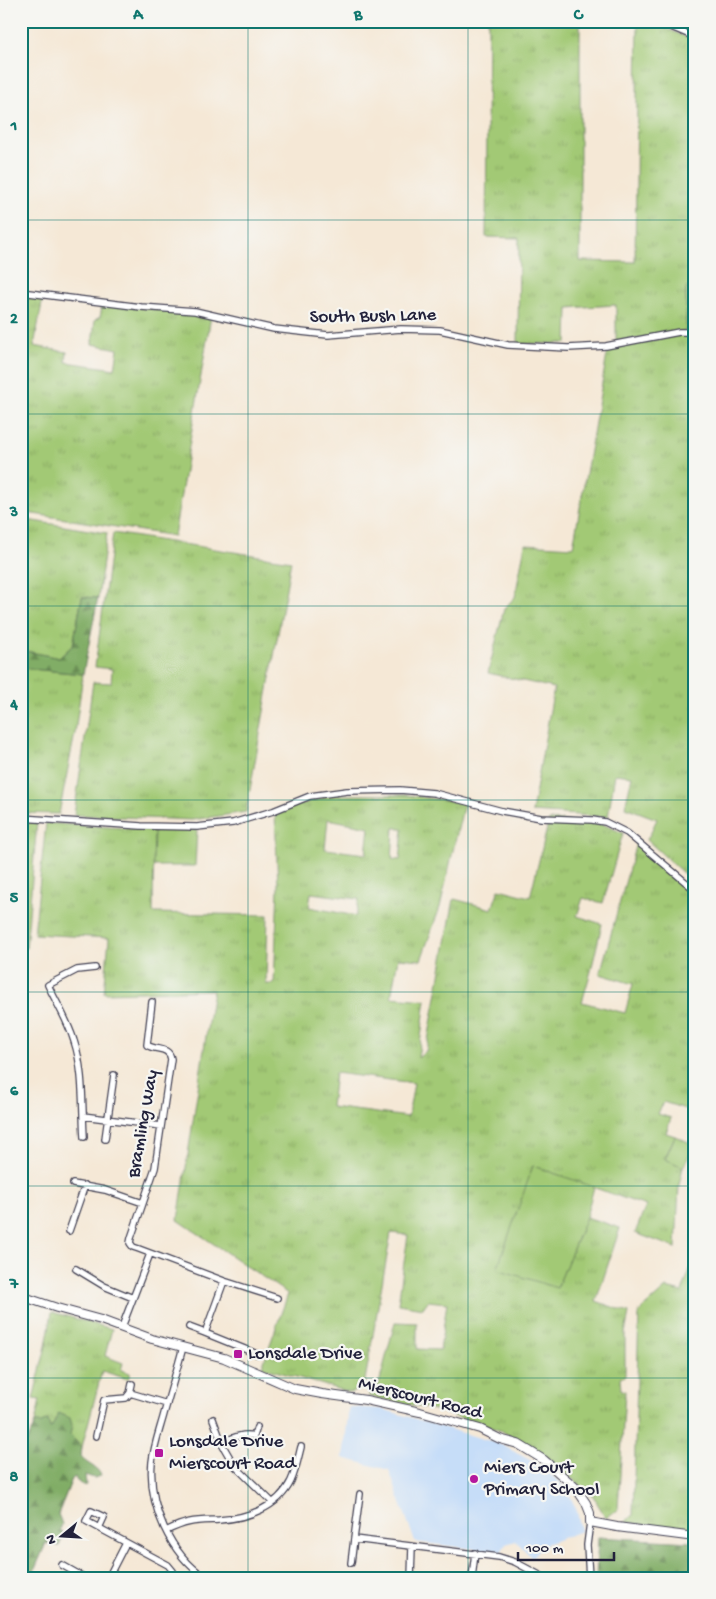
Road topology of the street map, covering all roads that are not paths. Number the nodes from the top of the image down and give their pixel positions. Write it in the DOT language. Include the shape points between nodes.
graph roads {
  1 [pos="657,21"];
  2 [pos="695,37"];
  3 [pos="21,292"];
  4 [pos="695,332"];
  5 [pos="21,818"];
  6 [pos="695,890"];
  7 [pos="95,968"];
  8 [pos="152,1002"];
  9 [pos="114,1075"];
  10 [pos="83,1116"];
  11 [pos="108,1119"];
  12 [pos="161,1126"];
  13 [pos="84,1137"];
  14 [pos="105,1139"];
  15 [pos="21,1180"];
  16 [pos="73,1184"];
  17 [pos="85,1185"];
  18 [pos="143,1203"];
  19 [pos="21,1225"];
  20 [pos="69,1231"];
  21 [pos="150,1254"];
  22 [pos="76,1269"];
  23 [pos="224,1281"];
  24 [pos="21,1296"];
  25 [pos="134,1298"];
  26 [pos="277,1298"];
  27 [pos="122,1327"];
  28 [pos="189,1327"];
  29 [pos="205,1333"];
  30 [pos="183,1348"];
  31 [pos="257,1354"];
  32 [pos="132,1384"];
  33 [pos="130,1393"];
  34 [pos="167,1404"];
  35 [pos="213,1418"];
  36 [pos="257,1427"];
  37 [pos="96,1436"];
  38 [pos="222,1442"];
  39 [pos="301,1447"];
  40 [pos="360,1494"];
  41 [pos="272,1502"];
  42 [pos="590,1522"];
  43 [pos="99,1528"];
  44 [pos="166,1531"];
  45 [pos="695,1537"];
  46 [pos="354,1539"];
  47 [pos="126,1543"];
  48 [pos="412,1546"];
  49 [pos="474,1553"];
  50 [pos="351,1563"];
  51 [pos="62,1565"];
  52 [pos="542,1577"];
  53 [pos="84,1578"];
  54 [pos="108,1578"];
  55 [pos="175,1578"];
  56 [pos="206,1578"];
  57 [pos="411,1578"];
  58 [pos="472,1578"];
  59 [pos="589,1578"];
  1 -- 2 [label="street"];
  3 -- 4 [label="street, South Bush Lane" via="195,311 274,329 328,335 440,330 508,345 568,348 606,346"];
  5 -- 6 [label="street" via="196,827 233,823 310,796 380,790 434,793 541,818 605,822 628,833"];
  7 -- 10 [label="street" via="78,970 48,985 75,1042 81,1072"];
  8 -- 12 [label="street, Bramling Way" via="147,1045 170,1055"];
  9 -- 11 [label="street"];
  10 -- 11 [label="street"];
  10 -- 13 [label="street"];
  11 -- 12 [label="street"];
  11 -- 14 [label="street"];
  12 -- 18 [label="street, Bramling Way" via="155,1168"];
  15 -- 19 [label="street"];
  16 -- 17 [label="street"];
  17 -- 18 [label="street"];
  17 -- 20 [label="street"];
  18 -- 21 [label="street, Bramling Way" via="130,1243"];
  21 -- 23 [label="street, Bramling Way"];
  21 -- 25 [label="street"];
  22 -- 25 [label="street" via="104,1286"];
  23 -- 26 [label="street, Bramling Way"];
  23 -- 29 [label="street"];
  24 -- 27 [label="street, Mierscourt Road"];
  25 -- 27 [label="street"];
  27 -- 30 [label="street, Mierscourt Road"];
  28 -- 29 [label="street"];
  29 -- 31 [label="street"];
  30 -- 34 [label="street"];
  30 -- 42 [label="street, Mierscourt Road" via="238,1364 295,1389 420,1412 518,1444 544,1460 575,1487 586,1502"];
  32 -- 33 [label="street"];
  33 -- 34 [label="street"];
  33 -- 37 [label="street" via="126,1398 104,1400"];
  34 -- 44 [label="street" via="152,1463 156,1503"];
  35 -- 38 [label="street"];
  36 -- 38 [label="street" via="254,1436 242,1435"];
  38 -- 41 [label="street" via="234,1465"];
  39 -- 41 [label="street" via="290,1484"];
  40 -- 46 [label="street"];
  41 -- 44 [label="street" via="250,1515 192,1521"];
  42 -- 45 [label="street"];
  42 -- 59 [label="street" via="587,1540"];
  43 -- 47 [label="street"];
  44 -- 56 [label="street" via="186,1561"];
  46 -- 48 [label="street"];
  46 -- 50 [label="street"];
  47 -- 54 [label="street"];
  47 -- 55 [label="street" via="168,1565"];
  48 -- 49 [label="street"];
  48 -- 57 [label="street"];
  49 -- 52 [label="street" via="512,1560"];
  49 -- 58 [label="street"];
  51 -- 53 [label="street"];
}
